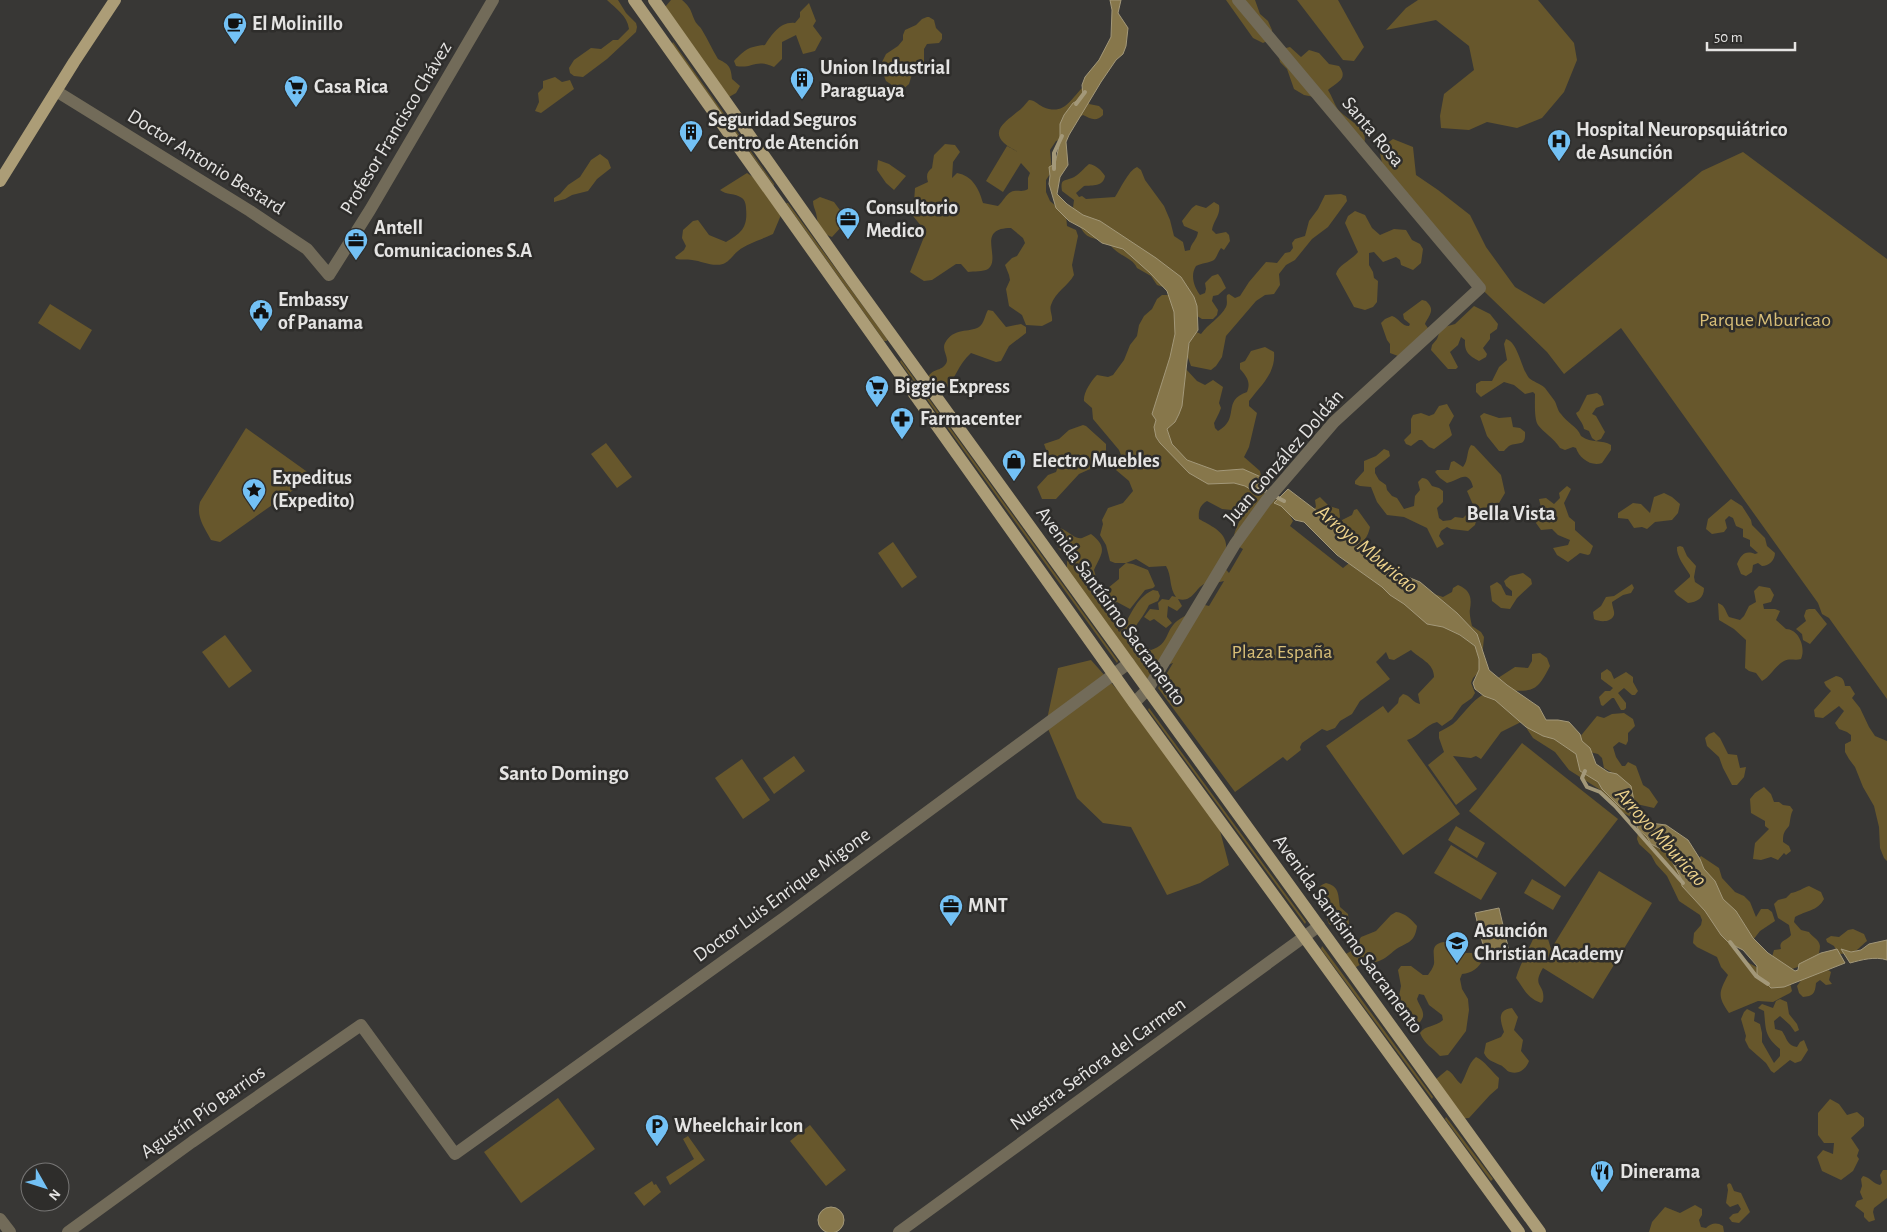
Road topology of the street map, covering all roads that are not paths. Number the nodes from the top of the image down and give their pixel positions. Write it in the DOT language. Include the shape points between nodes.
graph roads {
  1 [pos="115,0"];
  2 [pos="494,0"];
  3 [pos="634,0"];
  4 [pos="654,0"];
  5 [pos="1238,0"];
  6 [pos="56,91"];
  7 [pos="781,180"];
  8 [pos="0,181"];
  9 [pos="770,190"];
  10 [pos="329,275"];
  11 [pos="1480,288"];
  12 [pos="1129,663"];
  13 [pos="1114,674"];
  14 [pos="1148,689"];
  15 [pos="1134,702"];
  16 [pos="1319,926"];
  17 [pos="1305,937"];
  18 [pos="361,1025"];
  19 [pos="1451,1108"];
  20 [pos="1436,1118"];
  21 [pos="0,1219"];
  22 [pos="10,1232"];
  23 [pos="68,1232"];
  24 [pos="899,1232"];
  25 [pos="1520,1232"];
  26 [pos="1540,1232"];
  1 -- 6 [label="main road"];
  2 -- 10 [label="street, Profesor Francisco Chávez"];
  3 -- 9 [label="main road, Avenida Santísimo Sacramento"];
  4 -- 7 [label="main road, Avenida Santísimo Sacramento"];
  5 -- 11 [label="street, Santa Rosa"];
  6 -- 8 [label="main road"];
  6 -- 10 [label="street, Doctor Antonio Bestard" via="250,210 307,249"];
  7 -- 9 [label="main road"];
  7 -- 12 [label="main road, Avenida Santísimo Sacramento"];
  9 -- 13 [label="main road, Avenida Santísimo Sacramento"];
  11 -- 14 [label="street, Juan González Doldán" via="1334,422 1266,501 1235,544"];
  12 -- 13 [label="street, Doctor Luis Enrique Migone"];
  12 -- 14 [label="main road, Avenida Santísimo Sacramento"];
  13 -- 15 [label="main road, Avenida Santísimo Sacramento"];
  13 -- 18 [label="street, Doctor Luis Enrique Migone" via="786,917 455,1154"];
  14 -- 15 [label="street, Juan González Doldán"];
  14 -- 16 [label="main road, Avenida Santísimo Sacramento"];
  15 -- 17 [label="main road, Avenida Santísimo Sacramento"];
  16 -- 17 [label="street, Nuestra Señora del Carmen"];
  16 -- 19 [label="main road, Avenida Santísimo Sacramento"];
  17 -- 20 [label="main road, Avenida Santísimo Sacramento"];
  17 -- 24 [label="street, Nuestra Señora del Carmen"];
  18 -- 23 [label="street, Agustín Pío Barrios"];
  19 -- 20 [label="main road"];
  19 -- 26 [label="main road, Avenida Santísimo Sacramento"];
  20 -- 25 [label="main road, Avenida Santísimo Sacramento"];
  21 -- 22 [label="street"];
}
